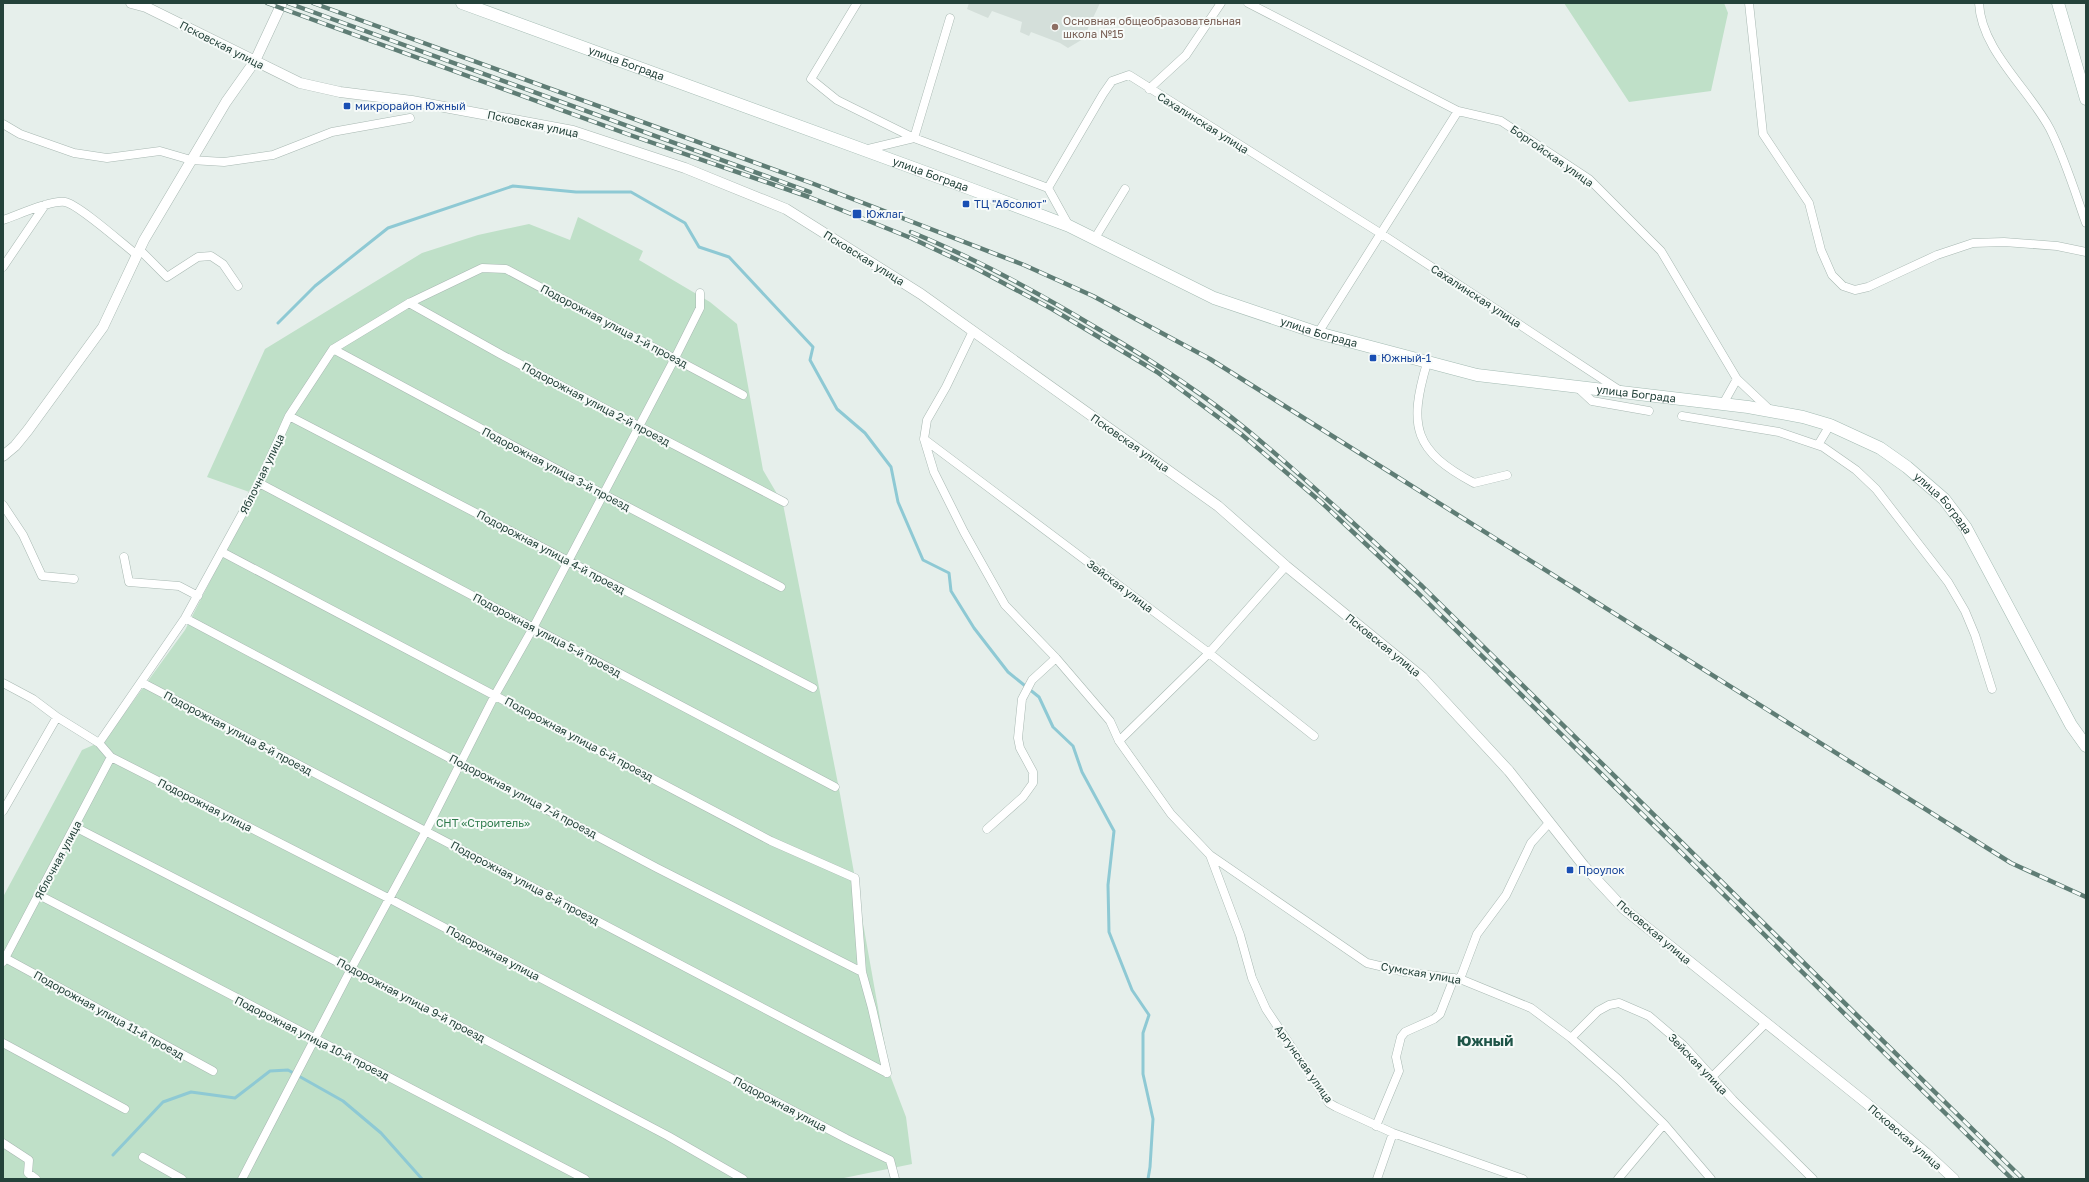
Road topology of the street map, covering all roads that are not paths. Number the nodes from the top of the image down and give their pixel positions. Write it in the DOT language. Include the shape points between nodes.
graph roads {
  1 [pos="131,3"];
  2 [pos="282,3"];
  3 [pos="462,3"];
  4 [pos="857,3"];
  5 [pos="1221,3"];
  6 [pos="1248,3"];
  7 [pos="1749,3"];
  8 [pos="1979,3"];
  9 [pos="2058,3"];
  10 [pos="950,18"];
  11 [pos="255,62"];
  12 [pos="1148,89"];
  13 [pos="2086,99"];
  14 [pos="1458,111"];
  15 [pos="410,118"];
  16 [pos="3,124"];
  17 [pos="914,138"];
  18 [pos="864,150"];
  19 [pos="191,160"];
  20 [pos="1048,188"];
  21 [pos="1125,189"];
  22 [pos="45,205"];
  23 [pos="3,220"];
  24 [pos="2086,223"];
  25 [pos="1069,226"];
  26 [pos="1380,233"];
  27 [pos="1095,238"];
  28 [pos="138,252"];
  29 [pos="2086,252"];
  30 [pos="3,268"];
  31 [pos="482,268"];
  32 [pos="238,286"];
  33 [pos="700,293"];
  34 [pos="409,303"];
  35 [pos="973,330"];
  36 [pos="1318,333"];
  37 [pos="333,349"];
  38 [pos="676,358"];
  39 [pos="1427,363"];
  40 [pos="1737,379"];
  41 [pos="1577,387"];
  42 [pos="1623,393"];
  43 [pos="743,395"];
  44 [pos="1723,404"];
  45 [pos="1649,411"];
  46 [pos="1771,411"];
  47 [pos="289,416"];
  48 [pos="1682,416"];
  49 [pos="1830,425"];
  50 [pos="639,426"];
  51 [pos="924,439"];
  52 [pos="1818,445"];
  53 [pos="3,456"];
  54 [pos="1507,475"];
  55 [pos="259,483"];
  56 [pos="603,494"];
  57 [pos="784,502"];
  58 [pos="3,505"];
  59 [pos="222,552"];
  60 [pos="124,557"];
  61 [pos="568,562"];
  62 [pos="1286,566"];
  63 [pos="74,579"];
  64 [pos="781,587"];
  65 [pos="198,596"];
  66 [pos="185,618"];
  67 [pos="533,628"];
  68 [pos="1209,653"];
  69 [pos="1056,658"];
  70 [pos="141,682"];
  71 [pos="3,683"];
  72 [pos="812,688"];
  73 [pos="1992,689"];
  74 [pos="495,695"];
  75 [pos="58,718"];
  76 [pos="1314,736"];
  77 [pos="1119,741"];
  78 [pos="99,743"];
  79 [pos="2086,746"];
  80 [pos="111,758"];
  81 [pos="461,763"];
  82 [pos="835,787"];
  83 [pos="3,812"];
  84 [pos="1549,823"];
  85 [pos="75,827"];
  86 [pos="987,829"];
  87 [pos="426,831"];
  88 [pos="1210,855"];
  89 [pos="39,895"];
  90 [pos="390,899"];
  91 [pos="4,960"];
  92 [pos="352,968"];
  93 [pos="862,972"];
  94 [pos="1457,978"];
  95 [pos="1766,1023"];
  96 [pos="1571,1038"];
  97 [pos="315,1039"];
  98 [pos="3,1043"];
  99 [pos="213,1071"];
  100 [pos="1713,1076"];
  101 [pos="125,1109"];
  102 [pos="1664,1124"];
  103 [pos="1376,1126"];
  104 [pos="1393,1133"];
  105 [pos="3,1144"];
  106 [pos="143,1157"];
  107 [pos="26,1176"];
  108 [pos="36,1179"];
  109 [pos="182,1179"];
  110 [pos="242,1179"];
  111 [pos="585,1179"];
  112 [pos="742,1179"];
  113 [pos="895,1179"];
  114 [pos="1377,1179"];
  115 [pos="1523,1179"];
  116 [pos="1618,1179"];
  117 [pos="1711,1179"];
  118 [pos="1813,1179"];
  119 [pos="1954,1179"];
  1 -- 11 [label="street, Псковская улица" via="146,7"];
  2 -- 11 [label="street"];
  3 -- 18 [label="main road, улица Бограда"];
  4 -- 17 [label="street" via="811,78 837,100"];
  5 -- 12 [label="street" via="1186,55"];
  6 -- 14 [label="street, Боргойская улица"];
  7 -- 29 [label="street" via="1764,134 1809,202 1821,250 1832,275 1843,286 1855,290 1868,287 1937,255 1973,243 2050,245"];
  8 -- 24 [label="street" via="1979,13 1990,41 2049,129 2073,184"];
  9 -- 13 [label="main road"];
  10 -- 17 [label="street"];
  11 -- 19 [label="street" via="226,102"];
  11 -- 35 [label="street, Псковская улица" via="300,83 340,92 412,101 573,130 685,168 786,208"];
  12 -- 20 [label="street, Сахалинская улица" via="1129,75 1112,81"];
  12 -- 26 [label="street, Сахалинская улица"];
  14 -- 26 [label="street"];
  14 -- 40 [label="street, Боргойская улица" via="1501,121 1589,179 1661,251"];
  15 -- 19 [label="street" via="332,132 273,155 224,162"];
  16 -- 19 [label="street" via="20,134 74,153 107,158 160,151"];
  17 -- 18 [label="street"];
  17 -- 20 [label="street"];
  18 -- 25 [label="main road, улица Бограда"];
  19 -- 28 [label="street"];
  20 -- 25 [label="street"];
  21 -- 27 [label="street"];
  22 -- 23 [label="street"];
  22 -- 28 [label="street" via="65,202"];
  22 -- 30 [label="street"];
  25 -- 27 [label="main road, улица Бограда"];
  26 -- 36 [label="street"];
  26 -- 42 [label="street, Сахалинская улица"];
  27 -- 36 [label="main road, улица Бограда" via="1214,298"];
  28 -- 32 [label="street" via="167,277 198,258 211,256 223,264"];
  28 -- 53 [label="street" via="103,327 28,430"];
  31 -- 34 [label="street, Яблочная улица"];
  31 -- 38 [label="street, Подорожная улица 1-й проезд" via="506,269"];
  33 -- 38 [label="street" via="700,308"];
  34 -- 37 [label="street, Яблочная улица"];
  34 -- 50 [label="street, Подорожная улица 2-й проезд"];
  35 -- 51 [label="street" via="927,420"];
  35 -- 62 [label="street, Псковская улица" via="1218,506"];
  36 -- 39 [label="main road, улица Бограда"];
  37 -- 47 [label="street, Яблочная улица"];
  37 -- 56 [label="street, Подорожная улица 3-й проезд"];
  38 -- 43 [label="street, Подорожная улица 1-й проезд"];
  38 -- 50 [label="street"];
  39 -- 41 [label="main road, улица Бограда" via="1478,375"];
  39 -- 54 [label="street" via="1416,416 1425,446 1439,461 1474,483"];
  40 -- 44 [label="street"];
  40 -- 46 [label="street, Боргойская улица"];
  41 -- 42 [label="main road, улица Бограда"];
  41 -- 45 [label="street" via="1592,401"];
  42 -- 44 [label="main road, улица Бограда"];
  44 -- 46 [label="main road, улица Бограда"];
  46 -- 49 [label="main road, улица Бограда"];
  47 -- 55 [label="street, Яблочная улица"];
  47 -- 61 [label="street, Подорожная улица 4-й проезд"];
  48 -- 52 [label="street" via="1779,432"];
  49 -- 52 [label="street"];
  49 -- 79 [label="main road, улица Бограда" via="1880,448 1926,481 1944,499 1976,543 2071,725"];
  50 -- 56 [label="street"];
  50 -- 57 [label="street, Подорожная улица 2-й проезд"];
  51 -- 68 [label="street, Зейская улица"];
  51 -- 69 [label="street" via="934,472 964,532 1006,605"];
  52 -- 73 [label="street" via="1856,470 1876,489 1948,582 1965,611"];
  55 -- 59 [label="street, Яблочная улица"];
  55 -- 67 [label="street, Подорожная улица 5-й проезд"];
  56 -- 61 [label="street"];
  56 -- 64 [label="street, Подорожная улица 3-й проезд"];
  58 -- 63 [label="street" via="24,535 42,576"];
  59 -- 65 [label="street, Яблочная улица"];
  59 -- 74 [label="street, Подорожная улица 6-й проезд"];
  60 -- 65 [label="street" via="129,582 179,586"];
  61 -- 67 [label="street"];
  61 -- 72 [label="street, Подорожная улица 4-й проезд"];
  62 -- 68 [label="street"];
  62 -- 84 [label="street, Псковская улица" via="1422,677 1509,772"];
  65 -- 66 [label="street, Яблочная улица"];
  66 -- 70 [label="street, Яблочная улица"];
  66 -- 81 [label="street, Подорожная улица 7-й проезд"];
  67 -- 74 [label="street"];
  67 -- 82 [label="street, Подорожная улица 5-й проезд"];
  68 -- 76 [label="street, Зейская улица"];
  68 -- 77 [label="street"];
  69 -- 77 [label="street" via="1110,721"];
  69 -- 86 [label="street" via="1032,680 1022,699 1018,738 1020,748 1034,772 1033,783 1023,797"];
  70 -- 78 [label="street, Яблочная улица"];
  70 -- 87 [label="street, Подорожная улица 8-й проезд"];
  71 -- 75 [label="street, Подорожная улица" via="33,699"];
  74 -- 81 [label="street"];
  74 -- 93 [label="street, Подорожная улица 6-й проезд" via="771,841 855,878"];
  75 -- 78 [label="street, Подорожная улица"];
  75 -- 83 [label="street"];
  77 -- 88 [label="street" via="1172,814"];
  78 -- 80 [label="street, Подорожная улица"];
  80 -- 85 [label="street, Яблочная улица"];
  80 -- 90 [label="street, Подорожная улица"];
  81 -- 87 [label="street"];
  81 -- 93 [label="street, Подорожная улица 7-й проезд" via="657,868"];
  84 -- 94 [label="street" via="1531,843 1506,895 1477,934"];
  84 -- 95 [label="street, Псковская улица" via="1624,909"];
  85 -- 89 [label="street, Яблочная улица"];
  85 -- 92 [label="street, Подорожная улица 9-й проезд"];
  87 -- 90 [label="street"];
  87 -- 93 [label="street, Подорожная улица 8-й проезд" via="887,1073"];
  88 -- 94 [label="street, Сумская улица" via="1367,963 1405,972"];
  88 -- 103 [label="street, Аргунская улица" via="1240,935 1252,978 1266,1009 1329,1103"];
  89 -- 91 [label="street, Яблочная улица"];
  89 -- 97 [label="street, Подорожная улица 10-й проезд"];
  90 -- 92 [label="street"];
  90 -- 113 [label="street, Подорожная улица" via="890,1160"];
  91 -- 99 [label="street, Подорожная улица 11-й проезд"];
  92 -- 97 [label="street"];
  92 -- 112 [label="street, Подорожная улица 9-й проезд" via="668,1136"];
  94 -- 96 [label="street, Сумская улица" via="1531,1008"];
  94 -- 103 [label="street" via="1440,1014 1405,1032 1401,1037 1396,1057 1399,1071"];
  95 -- 100 [label="street"];
  95 -- 119 [label="street, Псковская улица" via="1865,1102"];
  96 -- 100 [label="street, Зейская улица" via="1598,1011 1608,1005 1619,1003 1649,1016 1683,1045"];
  96 -- 102 [label="street, Сумская улица"];
  97 -- 110 [label="street"];
  97 -- 111 [label="street, Подорожная улица 10-й проезд"];
  98 -- 101 [label="street"];
  100 -- 118 [label="street, Зейская улица" via="1733,1100"];
  102 -- 116 [label="street"];
  102 -- 117 [label="street, Сумская улица"];
  103 -- 104 [label="street, Аргунская улица"];
  104 -- 114 [label="street"];
  104 -- 115 [label="street, Аргунская улица"];
  105 -- 107 [label="street" via="29,1160"];
  106 -- 109 [label="street"];
  107 -- 108 [label="street"];
}
